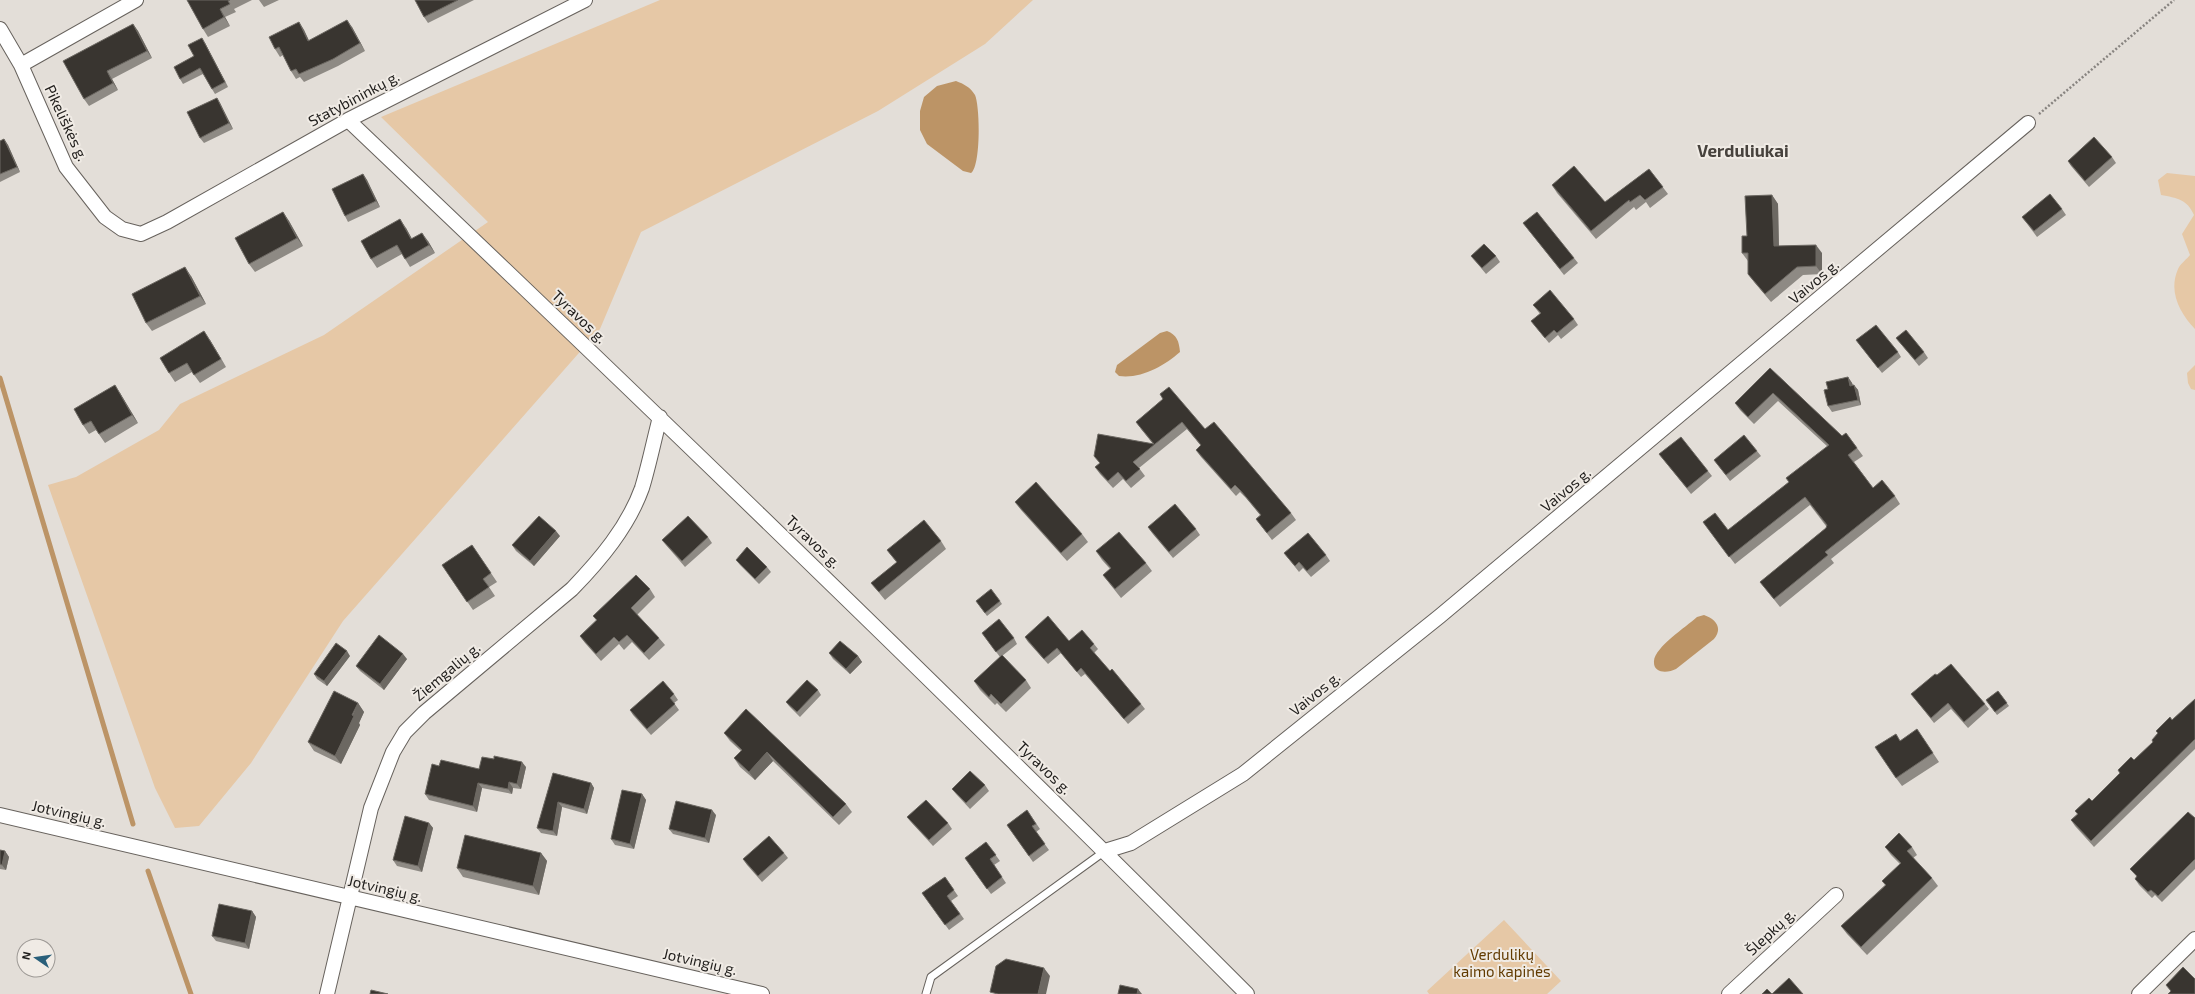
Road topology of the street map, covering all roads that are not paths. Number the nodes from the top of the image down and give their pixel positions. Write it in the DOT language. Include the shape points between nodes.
graph roads {
  1 [pos="136,0"];
  2 [pos="585,0"];
  3 [pos="0,29"];
  4 [pos="21,65"];
  5 [pos="348,120"];
  6 [pos="2028,123"];
  7 [pos="141,234"];
  8 [pos="660,417"];
  9 [pos="0,815"];
  10 [pos="1105,851"];
  11 [pos="1836,895"];
  12 [pos="350,898"];
  13 [pos="2195,939"];
  14 [pos="327,994"];
  15 [pos="762,994"];
  16 [pos="926,994"];
  17 [pos="1247,994"];
  18 [pos="1729,994"];
  19 [pos="2139,994"];
  1 -- 4 [label="street"];
  2 -- 5 [label="street, Statybininkų g."];
  3 -- 4 [label="street, Pikeliškės g."];
  4 -- 7 [label="street, Pikeliškės g." via="66,166 105,217 122,229"];
  5 -- 7 [label="street, Statybininkų g." via="167,222"];
  5 -- 8 [label="street, Tyravos g."];
  6 -- 10 [label="street, Vaivos g." via="1761,350 1440,616 1244,774 1131,843"];
  8 -- 10 [label="street, Tyravos g."];
  8 -- 12 [label="street, Žiemgalių g." via="641,489 614,540 593,566 572,589 424,713 405,732 390,759 371,808"];
  9 -- 12 [label="street, Jotvingių g."];
  10 -- 16 [label="lane" via="931,977"];
  10 -- 17 [label="street, Tyravos g."];
  11 -- 18 [label="street, Šlepkų g."];
  12 -- 14 [label="street, Žiemgalių g."];
  12 -- 15 [label="street, Jotvingių g."];
  13 -- 19 [label="street"];
}
